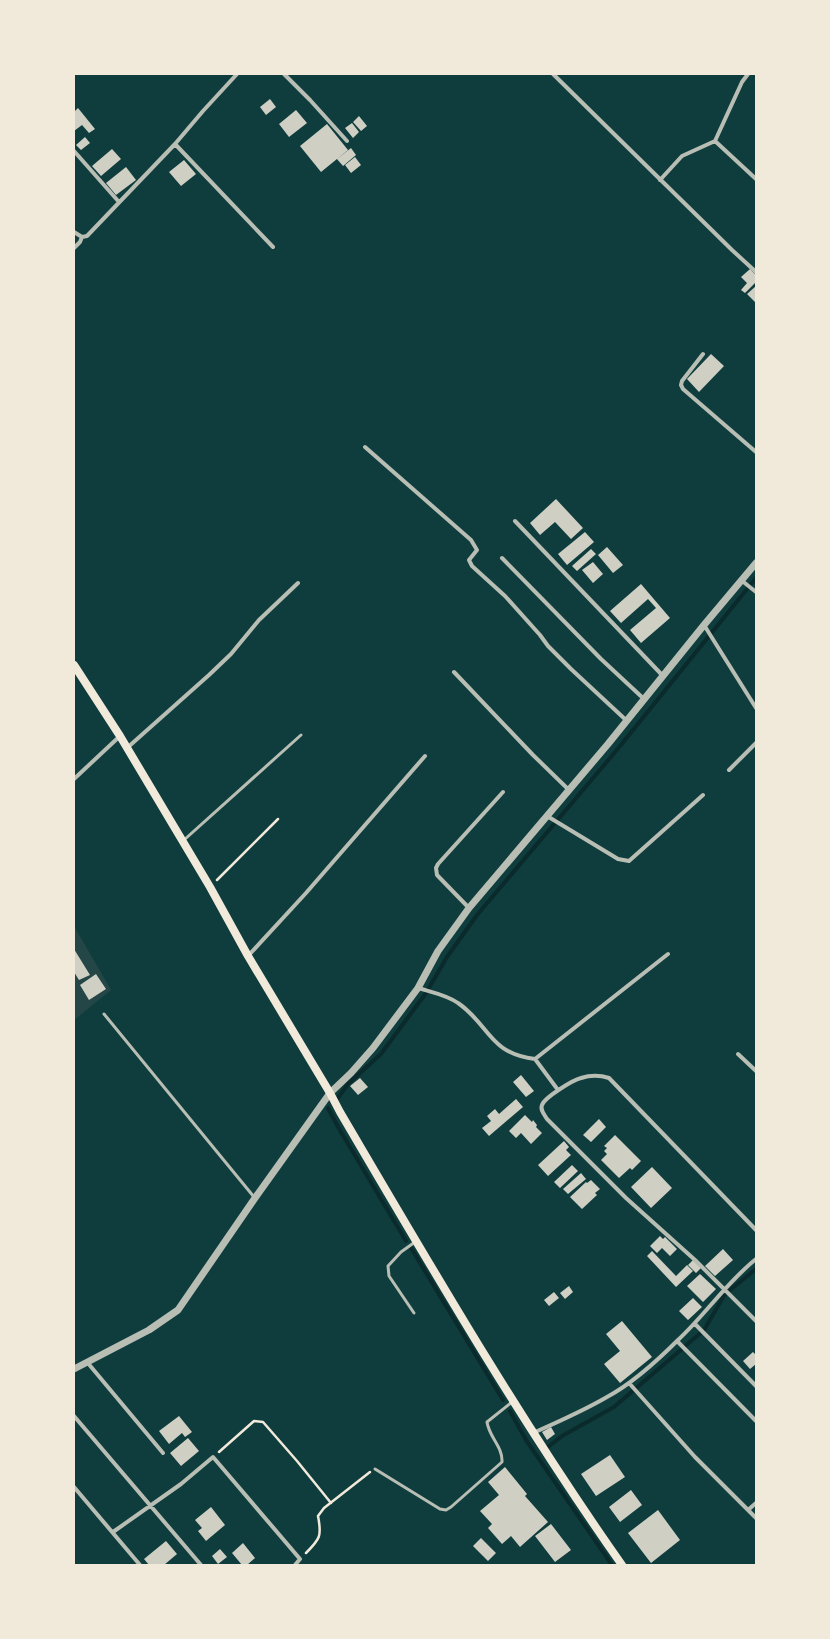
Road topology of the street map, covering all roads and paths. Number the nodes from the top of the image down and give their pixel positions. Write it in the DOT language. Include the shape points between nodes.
graph roads {
  1 [pos="237,74"];
  2 [pos="284,74"];
  3 [pos="553,74"];
  4 [pos="748,74"];
  5 [pos="347,141"];
  6 [pos="715,141"];
  7 [pos="175,144"];
  8 [pos="74,151"];
  9 [pos="756,179"];
  10 [pos="660,180"];
  11 [pos="119,202"];
  12 [pos="74,232"];
  13 [pos="82,237"];
  14 [pos="74,248"];
  15 [pos="274,248"];
  16 [pos="756,272"];
  17 [pos="703,354"];
  18 [pos="365,447"];
  19 [pos="756,452"];
  20 [pos="515,521"];
  21 [pos="502,558"];
  22 [pos="756,563"];
  23 [pos="742,582"];
  24 [pos="298,583"];
  25 [pos="755,591"];
  26 [pos="705,628"];
  27 [pos="74,665"];
  28 [pos="454,672"];
  29 [pos="663,676"];
  30 [pos="644,699"];
  31 [pos="756,708"];
  32 [pos="627,721"];
  33 [pos="120,736"];
  34 [pos="301,736"];
  35 [pos="756,743"];
  36 [pos="127,748"];
  37 [pos="425,756"];
  38 [pos="729,770"];
  39 [pos="74,779"];
  40 [pos="569,790"];
  41 [pos="503,792"];
  42 [pos="703,794"];
  43 [pos="550,818"];
  44 [pos="278,819"];
  45 [pos="182,841"];
  46 [pos="210,887"];
  47 [pos="469,908"];
  48 [pos="668,954"];
  49 [pos="248,956"];
  50 [pos="420,988"];
  51 [pos="104,1014"];
  52 [pos="738,1054"];
  53 [pos="535,1059"];
  54 [pos="756,1071"];
  55 [pos="558,1090"];
  56 [pos="330,1093"];
  57 [pos="255,1198"];
  58 [pos="756,1230"];
  59 [pos="415,1241"];
  60 [pos="756,1259"];
  61 [pos="725,1290"];
  62 [pos="414,1313"];
  63 [pos="756,1321"];
  64 [pos="695,1324"];
  65 [pos="679,1343"];
  66 [pos="87,1362"];
  67 [pos="74,1369"];
  68 [pos="629,1383"];
  69 [pos="756,1386"];
  70 [pos="512,1402"];
  71 [pos="74,1416"];
  72 [pos="756,1421"];
  73 [pos="533,1434"];
  74 [pos="163,1453"];
  75 [pos="213,1457"];
  76 [pos="375,1470"];
  77 [pos="74,1487"];
  78 [pos="756,1502"];
  79 [pos="331,1503"];
  80 [pos="151,1506"];
  81 [pos="748,1510"];
  82 [pos="756,1518"];
  83 [pos="113,1532"];
  84 [pos="300,1559"];
  85 [pos="140,1565"];
  86 [pos="201,1565"];
  87 [pos="295,1565"];
  88 [pos="622,1565"];
  1 -- 7 [label="street"];
  2 -- 5 [label="street"];
  3 -- 10 [label="street"];
  4 -- 6 [label="street"];
  6 -- 9 [label="street"];
  6 -- 10 [label="street" via="682,156"];
  7 -- 11 [label="street"];
  7 -- 15 [label="street"];
  8 -- 11 [label="street"];
  10 -- 16 [label="street"];
  11 -- 13 [label="street" via="87,236"];
  12 -- 13 [label="street"];
  13 -- 14 [label="street"];
  17 -- 19 [label="street" via="682,381 683,389"];
  18 -- 32 [label="street" via="471,540 477,550 469,560 472,566 505,596 570,669"];
  20 -- 29 [label="street"];
  21 -- 30 [label="street"];
  22 -- 23 [label="street"];
  23 -- 25 [label="street"];
  23 -- 26 [label="street"];
  24 -- 36 [label="street" via="259,620 231,654"];
  26 -- 29 [label="street"];
  26 -- 31 [label="street"];
  27 -- 33 [label="main road"];
  28 -- 40 [label="street"];
  29 -- 30 [label="street"];
  30 -- 32 [label="street"];
  32 -- 40 [label="street"];
  33 -- 36 [label="main road"];
  33 -- 39 [label="street"];
  34 -- 45 [label="lane"];
  35 -- 38 [label="street"];
  36 -- 45 [label="main road"];
  37 -- 49 [label="street"];
  40 -- 43 [label="street"];
  41 -- 47 [label="street" via="436,868 438,876"];
  42 -- 43 [label="street" via="629,861 618,859"];
  43 -- 47 [label="street"];
  44 -- 46 [label="path"];
  45 -- 46 [label="main road"];
  46 -- 49 [label="main road"];
  47 -- 50 [label="street" via="438,951"];
  48 -- 53 [label="street"];
  49 -- 56 [label="main road"];
  50 -- 53 [label="street" via="458,1003 500,1047 509,1053"];
  50 -- 56 [label="street" via="373,1048"];
  51 -- 57 [label="lane"];
  52 -- 54 [label="street"];
  53 -- 55 [label="street"];
  55 -- 58 [label="street" via="580,1078 599,1075 609,1078"];
  55 -- 61 [label="street" via="546,1099 542,1111 626,1198"];
  56 -- 57 [label="street"];
  56 -- 59 [label="main road"];
  57 -- 66 [label="street" via="178,1310 150,1330"];
  59 -- 62 [label="lane" via="388,1266 389,1276"];
  59 -- 70 [label="main road"];
  60 -- 61 [label="street" via="740,1272"];
  61 -- 63 [label="street"];
  61 -- 64 [label="street"];
  64 -- 65 [label="street"];
  64 -- 69 [label="street"];
  65 -- 68 [label="street"];
  65 -- 72 [label="street"];
  66 -- 67 [label="street"];
  66 -- 74 [label="street"];
  68 -- 73 [label="street" via="607,1397"];
  68 -- 81 [label="street" via="695,1457"];
  70 -- 73 [label="main road"];
  70 -- 76 [label="lane" via="487,1422 488,1429 502,1454 502,1462 446,1510 440,1510"];
  71 -- 80 [label="street"];
  73 -- 88 [label="main road"];
  75 -- 79 [label="path" via="254,1421 263,1422"];
  75 -- 80 [label="street"];
  75 -- 84 [label="street"];
  76 -- 79 [label="path"];
  77 -- 83 [label="street"];
  78 -- 81 [label="street"];
  79 -- 84 [label="path" via="318,1516 321,1530 317,1542"];
  80 -- 83 [label="street"];
  80 -- 86 [label="street"];
  81 -- 82 [label="street"];
  83 -- 85 [label="street"];
  84 -- 87 [label="street"];
}
